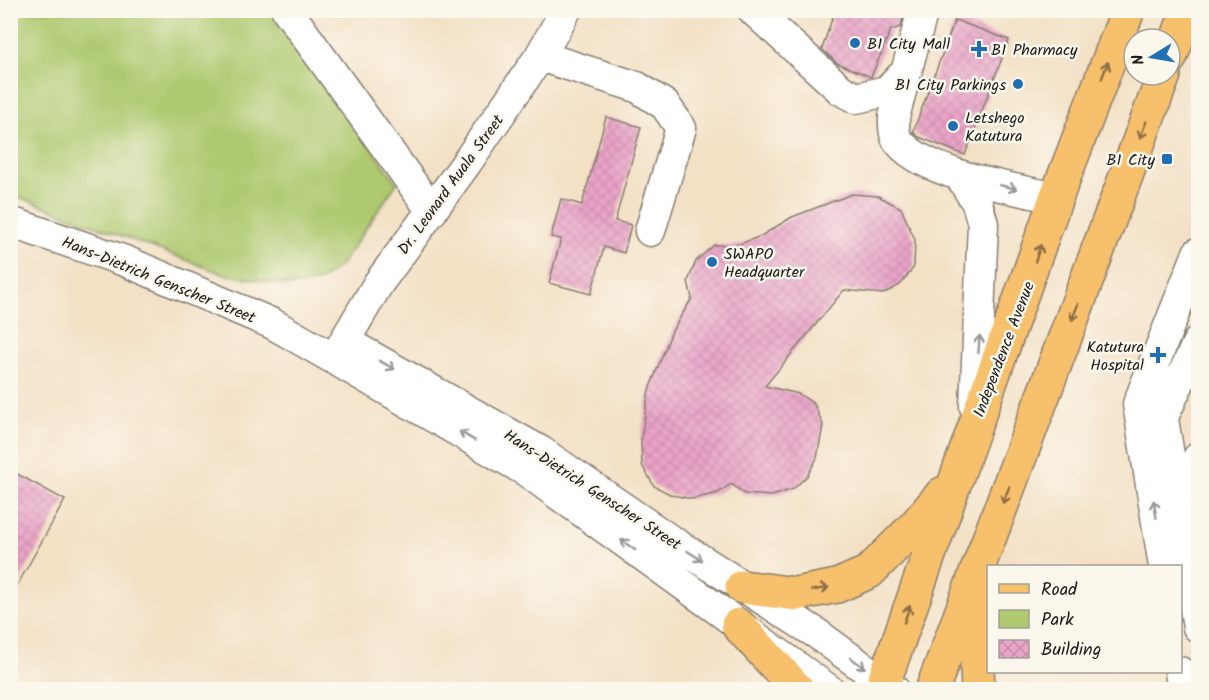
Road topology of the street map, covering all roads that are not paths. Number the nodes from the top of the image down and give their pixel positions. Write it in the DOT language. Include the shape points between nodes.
graph roads {
  1 [pos="287,10"];
  2 [pos="566,10"];
  3 [pos="753,10"];
  4 [pos="923,10"];
  5 [pos="1128,10"];
  6 [pos="1188,10"];
  7 [pos="1182,27"];
  8 [pos="540,56"];
  9 [pos="905,73"];
  10 [pos="1159,87"];
  11 [pos="960,176"];
  12 [pos="1056,198"];
  13 [pos="432,210"];
  14 [pos="10,222"];
  15 [pos="650,231"];
  16 [pos="1198,253"];
  17 [pos="1198,342"];
  18 [pos="340,351"];
  19 [pos="1155,366"];
  20 [pos="1163,417"];
  21 [pos="974,424"];
  22 [pos="954,480"];
  23 [pos="981,561"];
  24 [pos="1164,565"];
  25 [pos="742,587"];
  26 [pos="738,625"];
  27 [pos="1198,627"];
  28 [pos="1180,673"];
  29 [pos="886,687"];
  30 [pos="798,690"];
  31 [pos="829,690"];
  32 [pos="932,690"];
  33 [pos="978,690"];
  34 [pos="1183,690"];
  1 -- 13 [label="street"];
  2 -- 8 [label="street, Dr. Leonard Auala Street"];
  3 -- 9 [label="street" via="841,90 856,98 886,91"];
  4 -- 9 [label="street"];
  12 -- 5 [label="main road, Independence Avenue, one-way"];
  6 -- 7 [label="main road"];
  8 -- 13 [label="street, Dr. Leonard Auala Street"];
  8 -- 15 [label="street" via="637,87 665,105 681,128"];
  9 -- 11 [label="street" via="894,117 899,143"];
  10 -- 23 [label="main road, one-way"];
  11 -- 12 [label="street, one-way"];
  21 -- 11 [label="street, one-way" via="983,224 977,203"];
  21 -- 12 [label="main road, Independence Avenue, one-way"];
  13 -- 18 [label="street, Dr. Leonard Auala Street" via="378,284"];
  14 -- 18 [label="street, Hans-Dietrich Genscher Street" via="125,261"];
  16 -- 19 [label="street"];
  17 -- 20 [label="street"];
  18 -- 25 [label="street, Hans-Dietrich Genscher Street, one-way" via="540,451"];
  26 -- 18 [label="street, Hans-Dietrich Genscher Street, one-way" via="526,471"];
  19 -- 20 [label="street"];
  24 -- 19 [label="street, one-way" via="1138,404"];
  20 -- 27 [label="street"];
  21 -- 22 [label="main road, Independence Avenue"];
  25 -- 22 [label="main road, one-way" via="796,594 837,586 869,572"];
  29 -- 22 [label="main road, Independence Avenue, one-way"];
  23 -- 32 [label="main road"];
  23 -- 33 [label="main road" via="976,645"];
  25 -- 29 [label="street, Hans-Dietrich Genscher Street, one-way" via="816,633"];
  26 -- 30 [label="main road"];
  26 -- 31 [label="street, Hans-Dietrich Genscher Street"];
  28 -- 34 [label="street"];
}
